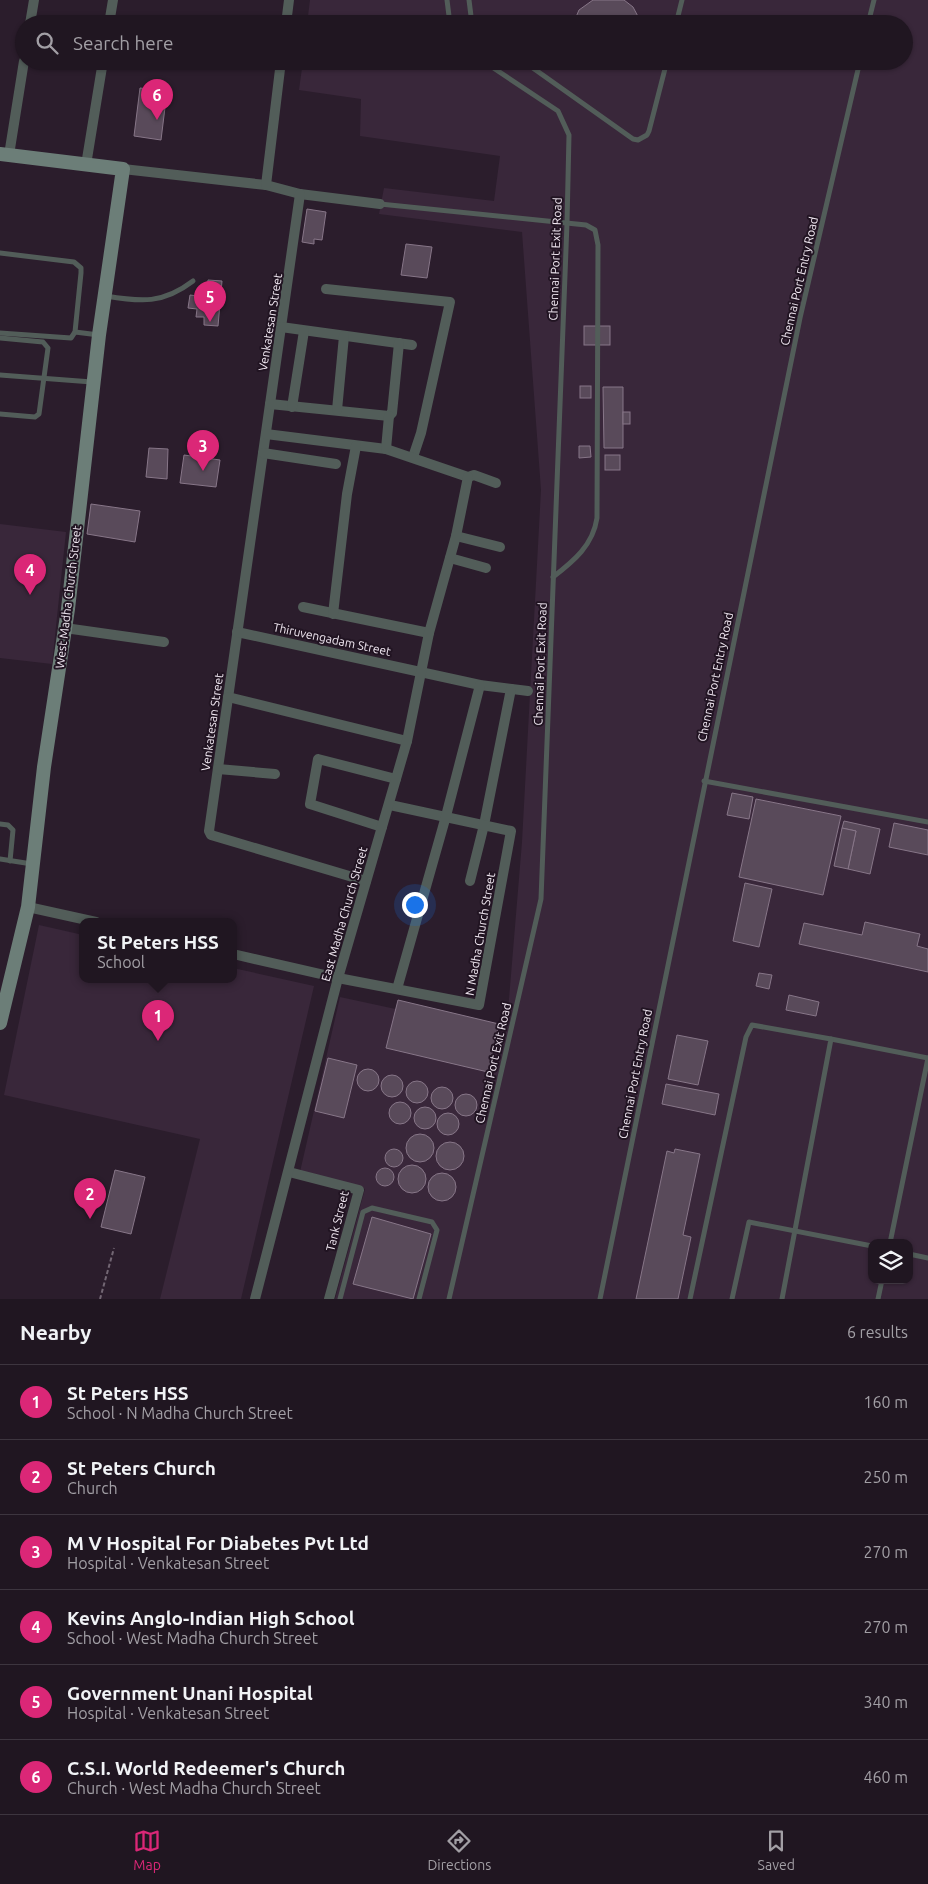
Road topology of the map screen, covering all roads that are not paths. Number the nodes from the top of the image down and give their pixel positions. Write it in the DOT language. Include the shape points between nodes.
graph roads {
  1 [pos="34,0"];
  2 [pos="113,0"];
  3 [pos="289,0"];
  4 [pos="447,0"];
  5 [pos="469,0"];
  6 [pos="682,0"];
  7 [pos="874,0"];
  8 [pos="32,15"];
  9 [pos="110,15"];
  10 [pos="287,15"];
  11 [pos="449,15"];
  12 [pos="469,15"];
  13 [pos="678,15"];
  14 [pos="870,15"];
  15 [pos="22,70"];
  16 [pos="102,70"];
  17 [pos="280,70"];
  18 [pos="496,70"];
  19 [pos="537,70"];
  20 [pos="665,70"];
  21 [pos="858,70"];
  22 [pos="5,155"];
  23 [pos="86,165"];
  24 [pos="123,170"];
  25 [pos="266,185"];
  26 [pos="300,194"];
  27 [pos="380,204"];
  28 [pos="567,223"];
  29 [pos="0,253"];
  30 [pos="193,280"];
  31 [pos="326,289"];
  32 [pos="105,296"];
  33 [pos="281,327"];
  34 [pos="304,331"];
  35 [pos="75,332"];
  36 [pos="0,333"];
  37 [pos="99,336"];
  38 [pos="344,336"];
  39 [pos="0,338"];
  40 [pos="399,343"];
  41 [pos="412,345"];
  42 [pos="0,375"];
  43 [pos="45,378"];
  44 [pos="95,383"];
  45 [pos="270,404"];
  46 [pos="292,407"];
  47 [pos="337,410"];
  48 [pos="0,414"];
  49 [pos="389,416"];
  50 [pos="266,434"];
  51 [pos="356,446"];
  52 [pos="386,449"];
  53 [pos="263,453"];
  54 [pos="413,457"];
  55 [pos="336,464"];
  56 [pos="468,477"];
  57 [pos="496,483"];
  58 [pos="456,536"];
  59 [pos="500,547"];
  60 [pos="450,558"];
  61 [pos="486,568"];
  62 [pos="553,577"];
  63 [pos="303,607"];
  64 [pos="333,614"];
  65 [pos="65,628"];
  66 [pos="237,632"];
  67 [pos="429,633"];
  68 [pos="164,642"];
  69 [pos="421,672"];
  70 [pos="480,685"];
  71 [pos="511,689"];
  72 [pos="528,691"];
  73 [pos="228,697"];
  74 [pos="407,741"];
  75 [pos="218,769"];
  76 [pos="275,774"];
  77 [pos="396,779"];
  78 [pos="704,781"];
  79 [pos="390,805"];
  80 [pos="446,816"];
  81 [pos="928,822"];
  82 [pos="0,824"];
  83 [pos="484,825"];
  84 [pos="382,827"];
  85 [pos="0,859"];
  86 [pos="10,861"];
  87 [pos="32,864"];
  88 [pos="366,881"];
  89 [pos="470,881"];
  90 [pos="28,906"];
  91 [pos="79,918"];
  92 [pos="237,955"];
  93 [pos="338,978"];
  94 [pos="397,989"];
  95 [pos="0,1023"];
  96 [pos="830,1039"];
  97 [pos="928,1058"];
  98 [pos="289,1172"];
  99 [pos="795,1232"];
  100 [pos="891,1239"];
  101 [pos="868,1245"];
  102 [pos="913,1255"];
  103 [pos="928,1258"];
  104 [pos="881,1284"];
  105 [pos="255,1299"];
  106 [pos="329,1299"];
  107 [pos="342,1299"];
  108 [pos="419,1299"];
  109 [pos="449,1299"];
  110 [pos="600,1299"];
  111 [pos="690,1299"];
  112 [pos="732,1299"];
  113 [pos="782,1299"];
  114 [pos="878,1299"];
  1 -- 8 [label="street"];
  2 -- 9 [label="street"];
  3 -- 10 [label="street"];
  4 -- 11 [label="lane"];
  5 -- 12 [label="lane"];
  6 -- 13 [label="lane"];
  7 -- 14 [label="lane"];
  15 -- 22 [label="street"];
  16 -- 23 [label="street"];
  17 -- 25 [label="street"];
  18 -- 28 [label="lane, Chennai Port Exit Road" via="558,112 569,135"];
  19 -- 20 [label="lane" via="638,140 649,131"];
  21 -- 78 [label="lane, Chennai Port Entry Road" via="800,318"];
  22 -- 23 [label="main road"];
  23 -- 24 [label="main road"];
  24 -- 25 [label="street"];
  24 -- 32 [label="main road, West Madha Church Street"];
  25 -- 26 [label="street"];
  26 -- 27 [label="street"];
  26 -- 33 [label="street, Venkatesan Street"];
  27 -- 28 [label="lane"];
  28 -- 62 [label="lane, Chennai Port Exit Road"];
  28 -- 62 [label="lane" via="590,227 597,236 598,508 596,526 582,552"];
  29 -- 35 [label="lane" via="78,264 81,273"];
  30 -- 32 [label="lane" via="181,290 156,300"];
  31 -- 54 [label="street" via="450,302 434,380"];
  32 -- 37 [label="main road, West Madha Church Street"];
  33 -- 34 [label="street"];
  33 -- 45 [label="street, Venkatesan Street"];
  34 -- 38 [label="street"];
  34 -- 46 [label="street"];
  35 -- 36 [label="lane" via="66,339"];
  35 -- 37 [label="lane"];
  37 -- 44 [label="main road, West Madha Church Street"];
  38 -- 40 [label="street"];
  38 -- 47 [label="street"];
  39 -- 43 [label="lane" via="46,343"];
  40 -- 41 [label="street"];
  40 -- 49 [label="street" via="392,413"];
  42 -- 43 [label="lane"];
  43 -- 44 [label="lane"];
  43 -- 48 [label="lane" via="37,416"];
  44 -- 65 [label="main road, West Madha Church Street"];
  45 -- 46 [label="street"];
  45 -- 50 [label="street, Venkatesan Street"];
  46 -- 47 [label="street"];
  47 -- 49 [label="street"];
  49 -- 52 [label="street"];
  50 -- 51 [label="street"];
  50 -- 53 [label="street, Venkatesan Street"];
  51 -- 52 [label="street"];
  51 -- 64 [label="street" via="346,494"];
  52 -- 54 [label="street"];
  53 -- 55 [label="street"];
  53 -- 66 [label="street, Venkatesan Street"];
  54 -- 56 [label="street"];
  56 -- 57 [label="street" via="474,475"];
  56 -- 58 [label="street, East Madha Church Street"];
  58 -- 59 [label="street"];
  58 -- 60 [label="street, East Madha Church Street"];
  60 -- 61 [label="street"];
  60 -- 67 [label="street, East Madha Church Street"];
  62 -- 109 [label="lane, Chennai Port Exit Road" via="541,898"];
  63 -- 64 [label="street"];
  64 -- 67 [label="street"];
  65 -- 68 [label="street"];
  65 -- 87 [label="main road, West Madha Church Street"];
  66 -- 69 [label="street, Thiruvengadam Street"];
  66 -- 73 [label="street, Venkatesan Street"];
  67 -- 69 [label="street, East Madha Church Street"];
  69 -- 70 [label="street, Thiruvengadam Street"];
  69 -- 74 [label="street, East Madha Church Street"];
  70 -- 71 [label="street, Thiruvengadam Street"];
  70 -- 80 [label="street"];
  71 -- 72 [label="street, Thiruvengadam Street"];
  71 -- 83 [label="street"];
  73 -- 74 [label="street"];
  73 -- 75 [label="street, Venkatesan Street"];
  74 -- 77 [label="street, East Madha Church Street"];
  75 -- 76 [label="street"];
  75 -- 88 [label="street, Venkatesan Street" via="209,830 211,835"];
  77 -- 79 [label="street, East Madha Church Street"];
  77 -- 84 [label="street" via="318,759 310,804"];
  78 -- 81 [label="lane"];
  78 -- 110 [label="lane, Chennai Port Entry Road"];
  79 -- 80 [label="street, N Madha Church Street"];
  79 -- 84 [label="street, East Madha Church Street"];
  80 -- 83 [label="street, N Madha Church Street"];
  80 -- 94 [label="street"];
  82 -- 86 [label="lane" via="12,826"];
  83 -- 89 [label="street"];
  83 -- 94 [label="street, N Madha Church Street" via="512,831 479,1005"];
  84 -- 88 [label="street, East Madha Church Street"];
  85 -- 86 [label="lane"];
  86 -- 87 [label="lane"];
  87 -- 90 [label="main road, West Madha Church Street"];
  88 -- 93 [label="street, East Madha Church Street"];
  90 -- 91 [label="street"];
  90 -- 95 [label="main road, West Madha Church Street"];
  92 -- 93 [label="street, N Madha Church Street"];
  93 -- 94 [label="street, N Madha Church Street"];
  93 -- 98 [label="street, East Madha Church Street"];
  96 -- 97 [label="lane"];
  96 -- 99 [label="lane"];
  96 -- 111 [label="lane" via="752,1025 746,1037"];
  97 -- 100 [label="lane"];
  98 -- 105 [label="street, East Madha Church Street"];
  98 -- 106 [label="street, Tank Street" via="360,1190"];
  99 -- 101 [label="lane"];
  99 -- 112 [label="lane" via="749,1222"];
  99 -- 113 [label="lane"];
  102 -- 103 [label="lane"];
  104 -- 114 [label="lane"];
  107 -- 108 [label="lane" via="363,1212 372,1208 432,1222 436,1226"];
}
